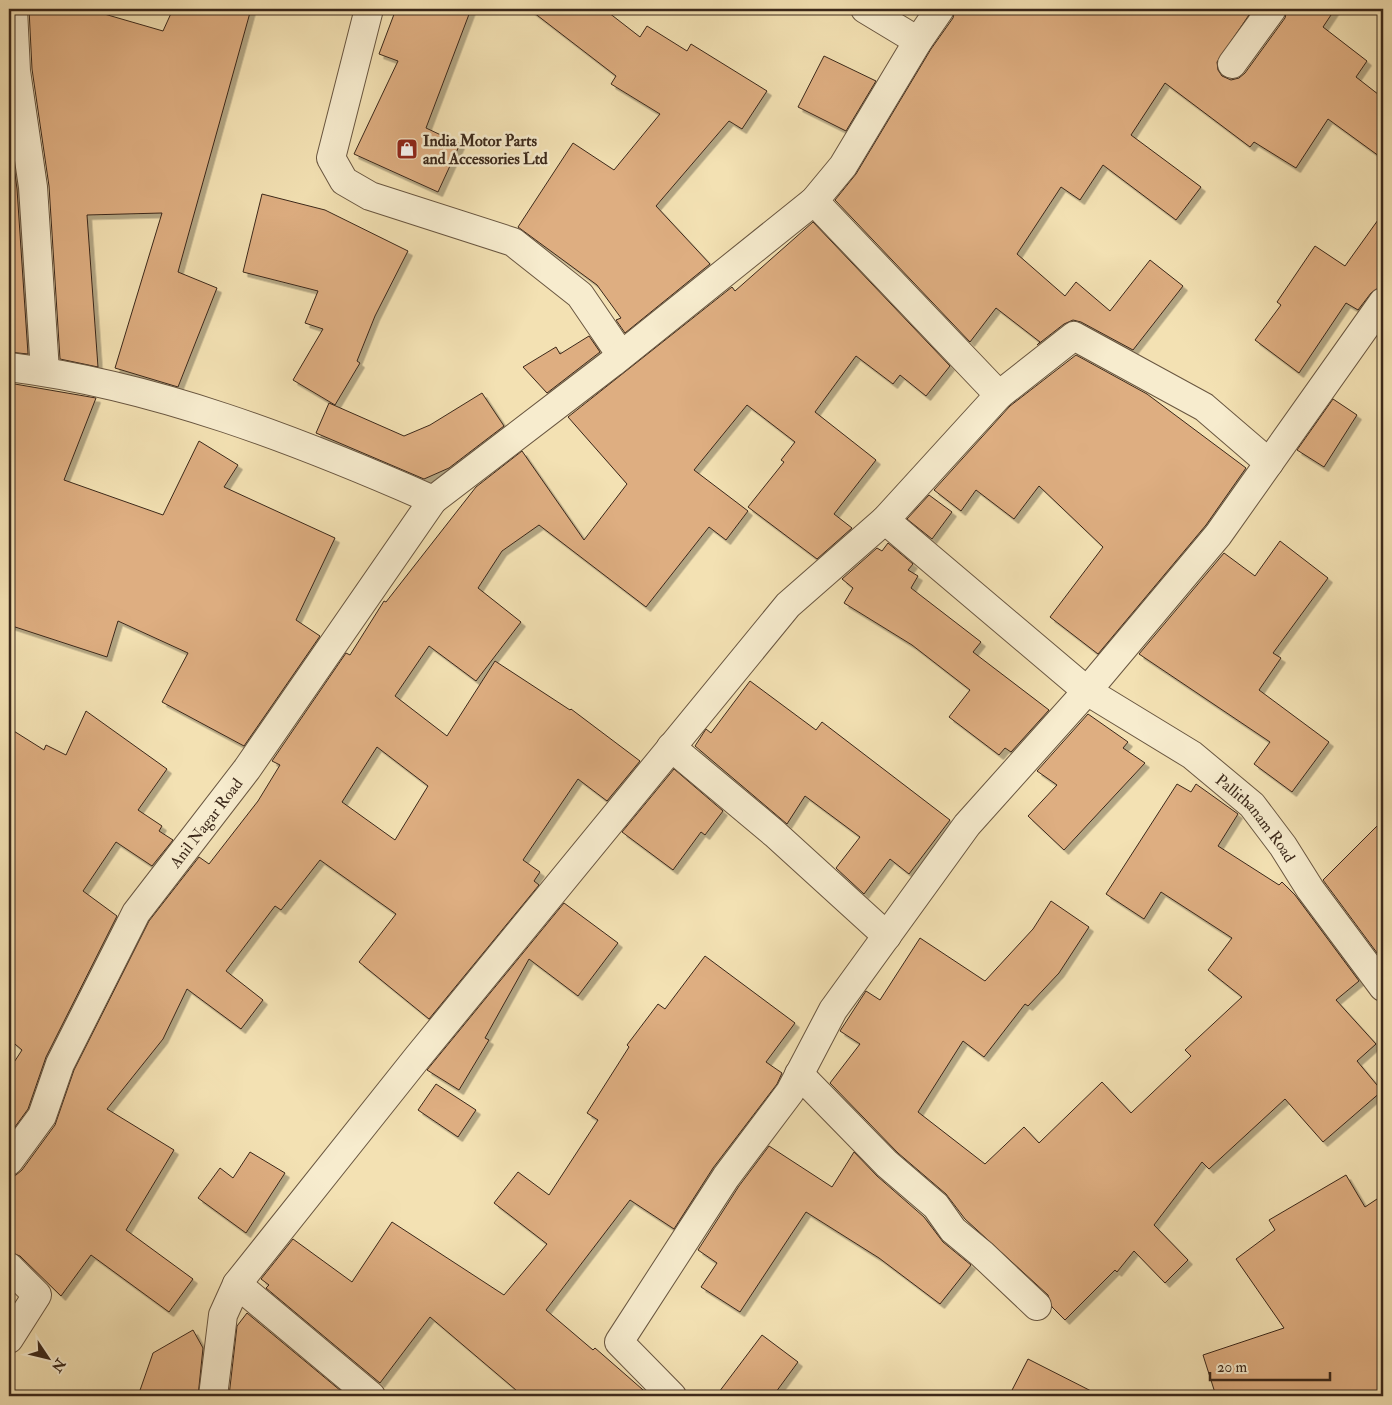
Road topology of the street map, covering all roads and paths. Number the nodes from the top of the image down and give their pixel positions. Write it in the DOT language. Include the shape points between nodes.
graph roads {
  1 [pos="13,9"];
  2 [pos="369,9"];
  3 [pos="866,9"];
  4 [pos="940,9"];
  5 [pos="1272,9"];
  6 [pos="918,41"];
  7 [pos="1232,64"];
  8 [pos="814,201"];
  9 [pos="1383,302"];
  10 [pos="621,355"];
  11 [pos="9,367"];
  12 [pos="45,371"];
  13 [pos="999,395"];
  14 [pos="1269,463"];
  15 [pos="433,500"];
  16 [pos="885,520"];
  17 [pos="1087,691"];
  18 [pos="671,747"];
  19 [pos="886,936"];
  20 [pos="1383,987"];
  21 [pos="799,1074"];
  22 [pos="9,1161"];
  23 [pos="9,1267"];
  24 [pos="237,1284"];
  25 [pos="1037,1306"];
  26 [pos="9,1339"];
  27 [pos="213,1396"];
  28 [pos="371,1396"];
  29 [pos="672,1396"];
  1 -- 12 [label="street" via="16,71 33,187"];
  2 -- 10 [label="street" via="331,158 344,181 370,196 513,242 580,295"];
  3 -- 6 [label="street"];
  4 -- 6 [label="street, Anil Nagar Road"];
  5 -- 7 [label="street"];
  6 -- 8 [label="street, Anil Nagar Road" via="843,166"];
  8 -- 10 [label="street, Anil Nagar Road"];
  8 -- 13 [label="street"];
  9 -- 14 [label="street"];
  10 -- 15 [label="street, Anil Nagar Road"];
  11 -- 12 [label="street"];
  12 -- 15 [label="street" via="146,395 220,418 356,467"];
  13 -- 14 [label="street" via="1074,336 1204,407"];
  13 -- 16 [label="street"];
  14 -- 17 [label="street" via="1218,535"];
  15 -- 22 [label="street, Anil Nagar Road" via="247,769 136,912 60,1064 42,1116"];
  16 -- 17 [label="street, Pallithanam Road"];
  16 -- 18 [label="street" via="788,605"];
  17 -- 19 [label="street" via="967,825"];
  17 -- 20 [label="street, Pallithanam Road" via="1192,755 1252,805"];
  18 -- 19 [label="street" via="775,834"];
  18 -- 24 [label="street"];
  19 -- 21 [label="street" via="833,1010"];
  21 -- 25 [label="street" via="887,1164 936,1206 953,1230"];
  21 -- 29 [label="street" via="790,1092 726,1177 619,1342"];
  23 -- 26 [label="street" via="37,1295"];
  24 -- 27 [label="street" via="223,1315"];
  24 -- 28 [label="street"];
}
